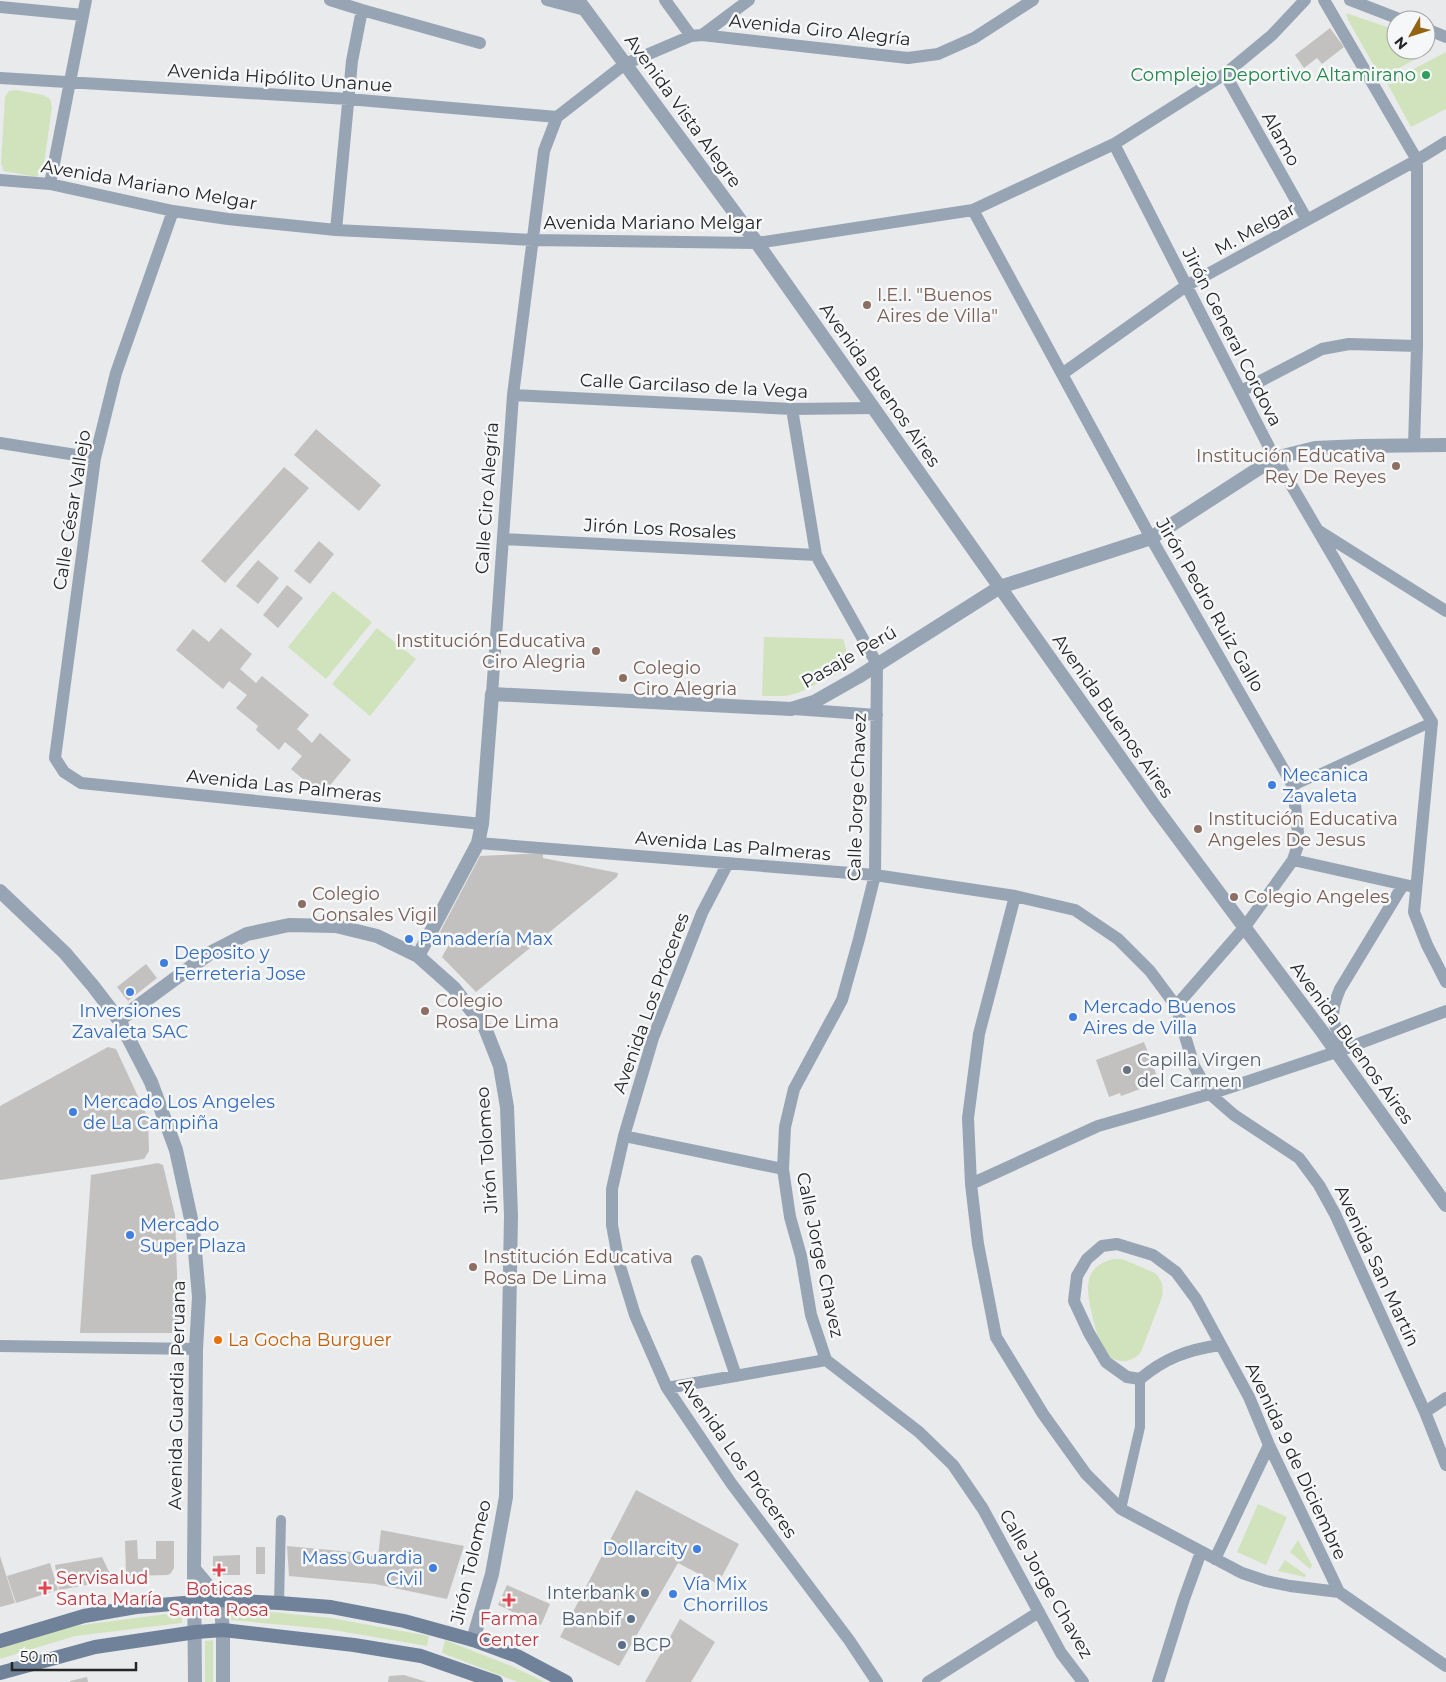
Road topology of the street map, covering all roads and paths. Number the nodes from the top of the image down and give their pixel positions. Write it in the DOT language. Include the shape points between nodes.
graph roads {
  1 [pos="86,0"];
  2 [pos="330,0"];
  3 [pos="547,0"];
  4 [pos="665,0"];
  5 [pos="749,0"];
  6 [pos="1033,0"];
  7 [pos="1305,0"];
  8 [pos="1324,0"];
  9 [pos="1350,0"];
  10 [pos="582,5"];
  11 [pos="0,7"];
  12 [pos="362,10"];
  13 [pos="1386,14"];
  14 [pos="82,16"];
  15 [pos="696,35"];
  16 [pos="480,43"];
  17 [pos="625,64"];
  18 [pos="1225,74"];
  19 [pos="0,79"];
  20 [pos="70,82"];
  21 [pos="348,99"];
  22 [pos="557,117"];
  23 [pos="1446,142"];
  24 [pos="1114,144"];
  25 [pos="1417,160"];
  26 [pos="0,180"];
  27 [pos="50,184"];
  28 [pos="973,210"];
  29 [pos="173,211"];
  30 [pos="1306,220"];
  31 [pos="336,230"];
  32 [pos="533,240"];
  33 [pos="758,243"];
  34 [pos="1186,286"];
  35 [pos="1417,346"];
  36 [pos="1062,374"];
  37 [pos="1241,391"];
  38 [pos="513,395"];
  39 [pos="874,408"];
  40 [pos="792,409"];
  41 [pos="0,443"];
  42 [pos="1446,445"];
  43 [pos="1414,446"];
  44 [pos="95,458"];
  45 [pos="1276,458"];
  46 [pos="1316,530"];
  47 [pos="1151,538"];
  48 [pos="503,539"];
  49 [pos="816,555"];
  50 [pos="1000,587"];
  51 [pos="1446,611"];
  52 [pos="876,664"];
  53 [pos="492,694"];
  54 [pos="791,709"];
  55 [pos="877,716"];
  56 [pos="1432,722"];
  57 [pos="81,783"];
  58 [pos="1293,786"];
  59 [pos="482,824"];
  60 [pos="478,842"];
  61 [pos="1293,860"];
  62 [pos="728,863"];
  63 [pos="875,875"];
  64 [pos="1403,885"];
  65 [pos="1416,887"];
  66 [pos="0,891"];
  67 [pos="1015,896"];
  68 [pos="1244,928"];
  69 [pos="418,956"];
  70 [pos="1446,982"];
  71 [pos="1176,1006"];
  72 [pos="1446,1010"];
  73 [pos="118,1020"];
  74 [pos="1342,1050"];
  75 [pos="1210,1094"];
  76 [pos="624,1136"];
  77 [pos="783,1169"];
  78 [pos="971,1184"];
  79 [pos="1446,1205"];
  80 [pos="696,1261"];
  81 [pos="1220,1345"];
  82 [pos="0,1346"];
  83 [pos="196,1349"];
  84 [pos="826,1360"];
  85 [pos="736,1376"];
  86 [pos="1140,1379"];
  87 [pos="667,1388"];
  88 [pos="1446,1398"];
  89 [pos="1426,1412"];
  90 [pos="1269,1445"];
  91 [pos="1446,1465"];
  92 [pos="1121,1509"];
  93 [pos="281,1520"];
  94 [pos="1202,1552"];
  95 [pos="1215,1559"];
  96 [pos="194,1569"];
  97 [pos="1339,1592"];
  98 [pos="220,1600"];
  99 [pos="194,1602"];
  100 [pos="279,1603"];
  101 [pos="1039,1612"];
  102 [pos="224,1630"];
  103 [pos="196,1632"];
  104 [pos="473,1640"];
  105 [pos="0,1641"];
  106 [pos="1446,1666"];
  107 [pos="0,1673"];
  108 [pos="195,1682"];
  109 [pos="223,1682"];
  110 [pos="496,1682"];
  111 [pos="566,1682"];
  112 [pos="877,1682"];
  113 [pos="928,1682"];
  114 [pos="1083,1682"];
  115 [pos="1158,1682"];
  1 -- 14 [label="street"];
  2 -- 12 [label="street"];
  3 -- 10 [label="street"];
  4 -- 15 [label="street"];
  5 -- 15 [label="street"];
  6 -- 15 [label="street, Avenida Giro Alegría" via="974,38 938,54 908,58"];
  7 -- 18 [label="street, Avenida Mariano Melgar" via="1272,35"];
  8 -- 25 [label="street"];
  9 -- 13 [label="street"];
  10 -- 17 [label="street, Avenida Vista Alegre"];
  11 -- 14 [label="street"];
  12 -- 16 [label="street"];
  12 -- 21 [label="street"];
  14 -- 20 [label="street"];
  15 -- 17 [label="street, Avenida Giro Alegría"];
  17 -- 22 [label="street"];
  17 -- 33 [label="street, Avenida Vista Alegre"];
  18 -- 24 [label="street, Avenida Mariano Melgar"];
  18 -- 30 [label="street, Alamo"];
  19 -- 20 [label="street, Avenida Hipólito Unanue"];
  20 -- 21 [label="street, Avenida Hipólito Unanue"];
  20 -- 27 [label="street"];
  21 -- 22 [label="street, Avenida Hipólito Unanue"];
  21 -- 31 [label="street"];
  22 -- 32 [label="street, Calle Ciro Alegría" via="544,151"];
  23 -- 25 [label="street, M. Melgar"];
  24 -- 28 [label="street, Avenida Mariano Melgar"];
  24 -- 34 [label="street, Jirón General Cordova"];
  25 -- 30 [label="street, M. Melgar"];
  25 -- 35 [label="street"];
  26 -- 27 [label="street, Avenida Mariano Melgar"];
  27 -- 29 [label="street, Avenida Mariano Melgar"];
  28 -- 33 [label="street, Avenida Mariano Melgar"];
  28 -- 36 [label="street, Jirón Pedro Ruiz Gallo"];
  29 -- 31 [label="street, Avenida Mariano Melgar"];
  29 -- 44 [label="street, Calle César Vallejo" via="116,373"];
  30 -- 34 [label="street, M. Melgar"];
  31 -- 32 [label="street, Avenida Mariano Melgar"];
  32 -- 33 [label="street, Avenida Mariano Melgar"];
  32 -- 38 [label="street, Calle Ciro Alegría"];
  33 -- 39 [label="street, Avenida Buenos Aires"];
  34 -- 36 [label="street, M. Melgar"];
  34 -- 37 [label="street, Jirón General Cordova"];
  35 -- 37 [label="street" via="1350,344 1322,349"];
  35 -- 43 [label="street"];
  36 -- 47 [label="street, Jirón Pedro Ruiz Gallo"];
  37 -- 45 [label="street, Jirón General Cordova"];
  38 -- 40 [label="street, Calle Garcilaso de la Vega"];
  38 -- 48 [label="street, Calle Ciro Alegría"];
  39 -- 40 [label="street, Calle Garcilaso de la Vega"];
  39 -- 50 [label="street, Avenida Buenos Aires"];
  40 -- 49 [label="street"];
  41 -- 44 [label="street"];
  42 -- 43 [label="street, Pasaje Perú"];
  43 -- 45 [label="street, Pasaje Perú" via="1314,448"];
  44 -- 57 [label="street, Calle César Vallejo" via="55,758 64,772"];
  45 -- 46 [label="street, Jirón General Cordova"];
  45 -- 47 [label="street, Pasaje Perú"];
  46 -- 51 [label="street"];
  46 -- 56 [label="street, Jirón General Cordova"];
  47 -- 50 [label="street, Pasaje Perú"];
  47 -- 58 [label="street, Jirón Pedro Ruiz Gallo"];
  48 -- 49 [label="street, Jirón Los Rosales"];
  48 -- 53 [label="street, Calle Ciro Alegría"];
  49 -- 52 [label="street"];
  50 -- 52 [label="street, Pasaje Perú"];
  50 -- 68 [label="street, Avenida Buenos Aires"];
  52 -- 54 [label="street, Pasaje Perú" via="814,702"];
  52 -- 55 [label="street, Calle Jorge Chavez"];
  53 -- 54 [label="street, Pasaje Perú"];
  53 -- 59 [label="street, Calle Ciro Alegría"];
  54 -- 55 [label="street"];
  55 -- 63 [label="street, Calle Jorge Chavez"];
  56 -- 58 [label="street"];
  56 -- 65 [label="street"];
  57 -- 59 [label="street, Avenida Las Palmeras"];
  58 -- 61 [label="street, Jirón Pedro Ruiz Gallo" via="1299,842"];
  59 -- 60 [label="street, Calle Ciro Alegría"];
  60 -- 62 [label="street, Avenida Las Palmeras"];
  60 -- 69 [label="street, Calle Ciro Alegría"];
  61 -- 64 [label="street"];
  61 -- 68 [label="street, Jirón Pedro Ruiz Gallo"];
  62 -- 63 [label="street, Avenida Las Palmeras"];
  62 -- 76 [label="street, Avenida Los Próceres" via="702,913 653,1038"];
  63 -- 67 [label="street, Avenida Las Palmeras"];
  63 -- 77 [label="street, Calle Jorge Chavez" via="842,1000 794,1089 785,1127"];
  64 -- 65 [label="street"];
  64 -- 74 [label="street" via="1333,1005 1334,1027"];
  65 -- 70 [label="street" via="1414,912"];
  66 -- 73 [label="street, Avenida Guardia Peruana" via="65,953"];
  67 -- 71 [label="street, Avenida San Martín" via="1075,910 1118,939 1150,972"];
  67 -- 78 [label="street" via="979,1034 968,1118"];
  68 -- 71 [label="street, Jirón Pedro Ruiz Gallo"];
  68 -- 74 [label="street, Avenida Buenos Aires"];
  69 -- 73 [label="street, Jirón Tolomeo" via="377,936 336,926 289,925 247,934 210,954"];
  69 -- 104 [label="street, Jirón Tolomeo" via="454,988 485,1028 500,1066 507,1107 511,1215 506,1497 492,1574"];
  71 -- 75 [label="street, Avenida San Martín" via="1194,1066"];
  72 -- 74 [label="street"];
  73 -- 83 [label="street, Avenida Guardia Peruana" via="151,1082 176,1150 192,1228 199,1297"];
  74 -- 75 [label="street"];
  74 -- 79 [label="street, Avenida Buenos Aires"];
  75 -- 78 [label="street" via="1098,1126"];
  75 -- 89 [label="street, Avenida San Martín" via="1234,1115 1299,1158 1319,1185"];
  76 -- 77 [label="street"];
  76 -- 87 [label="street, Avenida Los Próceres" via="612,1189 614,1235 635,1315"];
  77 -- 84 [label="street, Calle Jorge Chavez" via="811,1316"];
  78 -- 92 [label="street" via="978,1244 996,1337 1043,1414 1086,1474"];
  80 -- 85 [label="street"];
  81 -- 86 [label="street" via="1172,1357"];
  81 -- 86 [label="street, Avenida 9 de Diciembre" via="1196,1299 1176,1272 1153,1255 1117,1244 1102,1246 1087,1259 1077,1276 1074,1301 1106,1362 1127,1377"];
  81 -- 90 [label="street, Avenida 9 de Diciembre" via="1249,1397"];
  82 -- 83 [label="street"];
  83 -- 96 [label="street, Avenida Guardia Peruana"];
  84 -- 85 [label="street"];
  84 -- 101 [label="street, Calle Jorge Chavez" via="919,1432 954,1465 983,1509"];
  85 -- 87 [label="street"];
  86 -- 92 [label="street" via="1140,1427"];
  87 -- 112 [label="street, Avenida Los Próceres" via="731,1484"];
  88 -- 89 [label="street"];
  89 -- 91 [label="street, Avenida San Martín"];
  90 -- 95 [label="street"];
  90 -- 97 [label="street, Avenida 9 de Diciembre"];
  92 -- 94 [label="street"];
  93 -- 100 [label="street"];
  94 -- 95 [label="street"];
  94 -- 115 [label="street"];
  95 -- 97 [label="street" via="1266,1581"];
  96 -- 98 [label="street"];
  96 -- 99 [label="street, Avenida Guardia Peruana"];
  97 -- 106 [label="street"];
  98 -- 99 [label="main road"];
  98 -- 100 [label="main road"];
  98 -- 102 [label="street"];
  99 -- 103 [label="street, Avenida Guardia Peruana"];
  99 -- 105 [label="main road" via="84,1616"];
  100 -- 104 [label="main road" via="331,1607 394,1619"];
  101 -- 113 [label="street"];
  101 -- 114 [label="street, Calle Jorge Chavez" via="1061,1653"];
  102 -- 103 [label="main road"];
  102 -- 109 [label="street"];
  102 -- 110 [label="main road" via="421,1656"];
  103 -- 107 [label="main road" via="95,1647"];
  103 -- 108 [label="street, Avenida Guardia Peruana"];
  104 -- 111 [label="main road" via="517,1656"];
}
